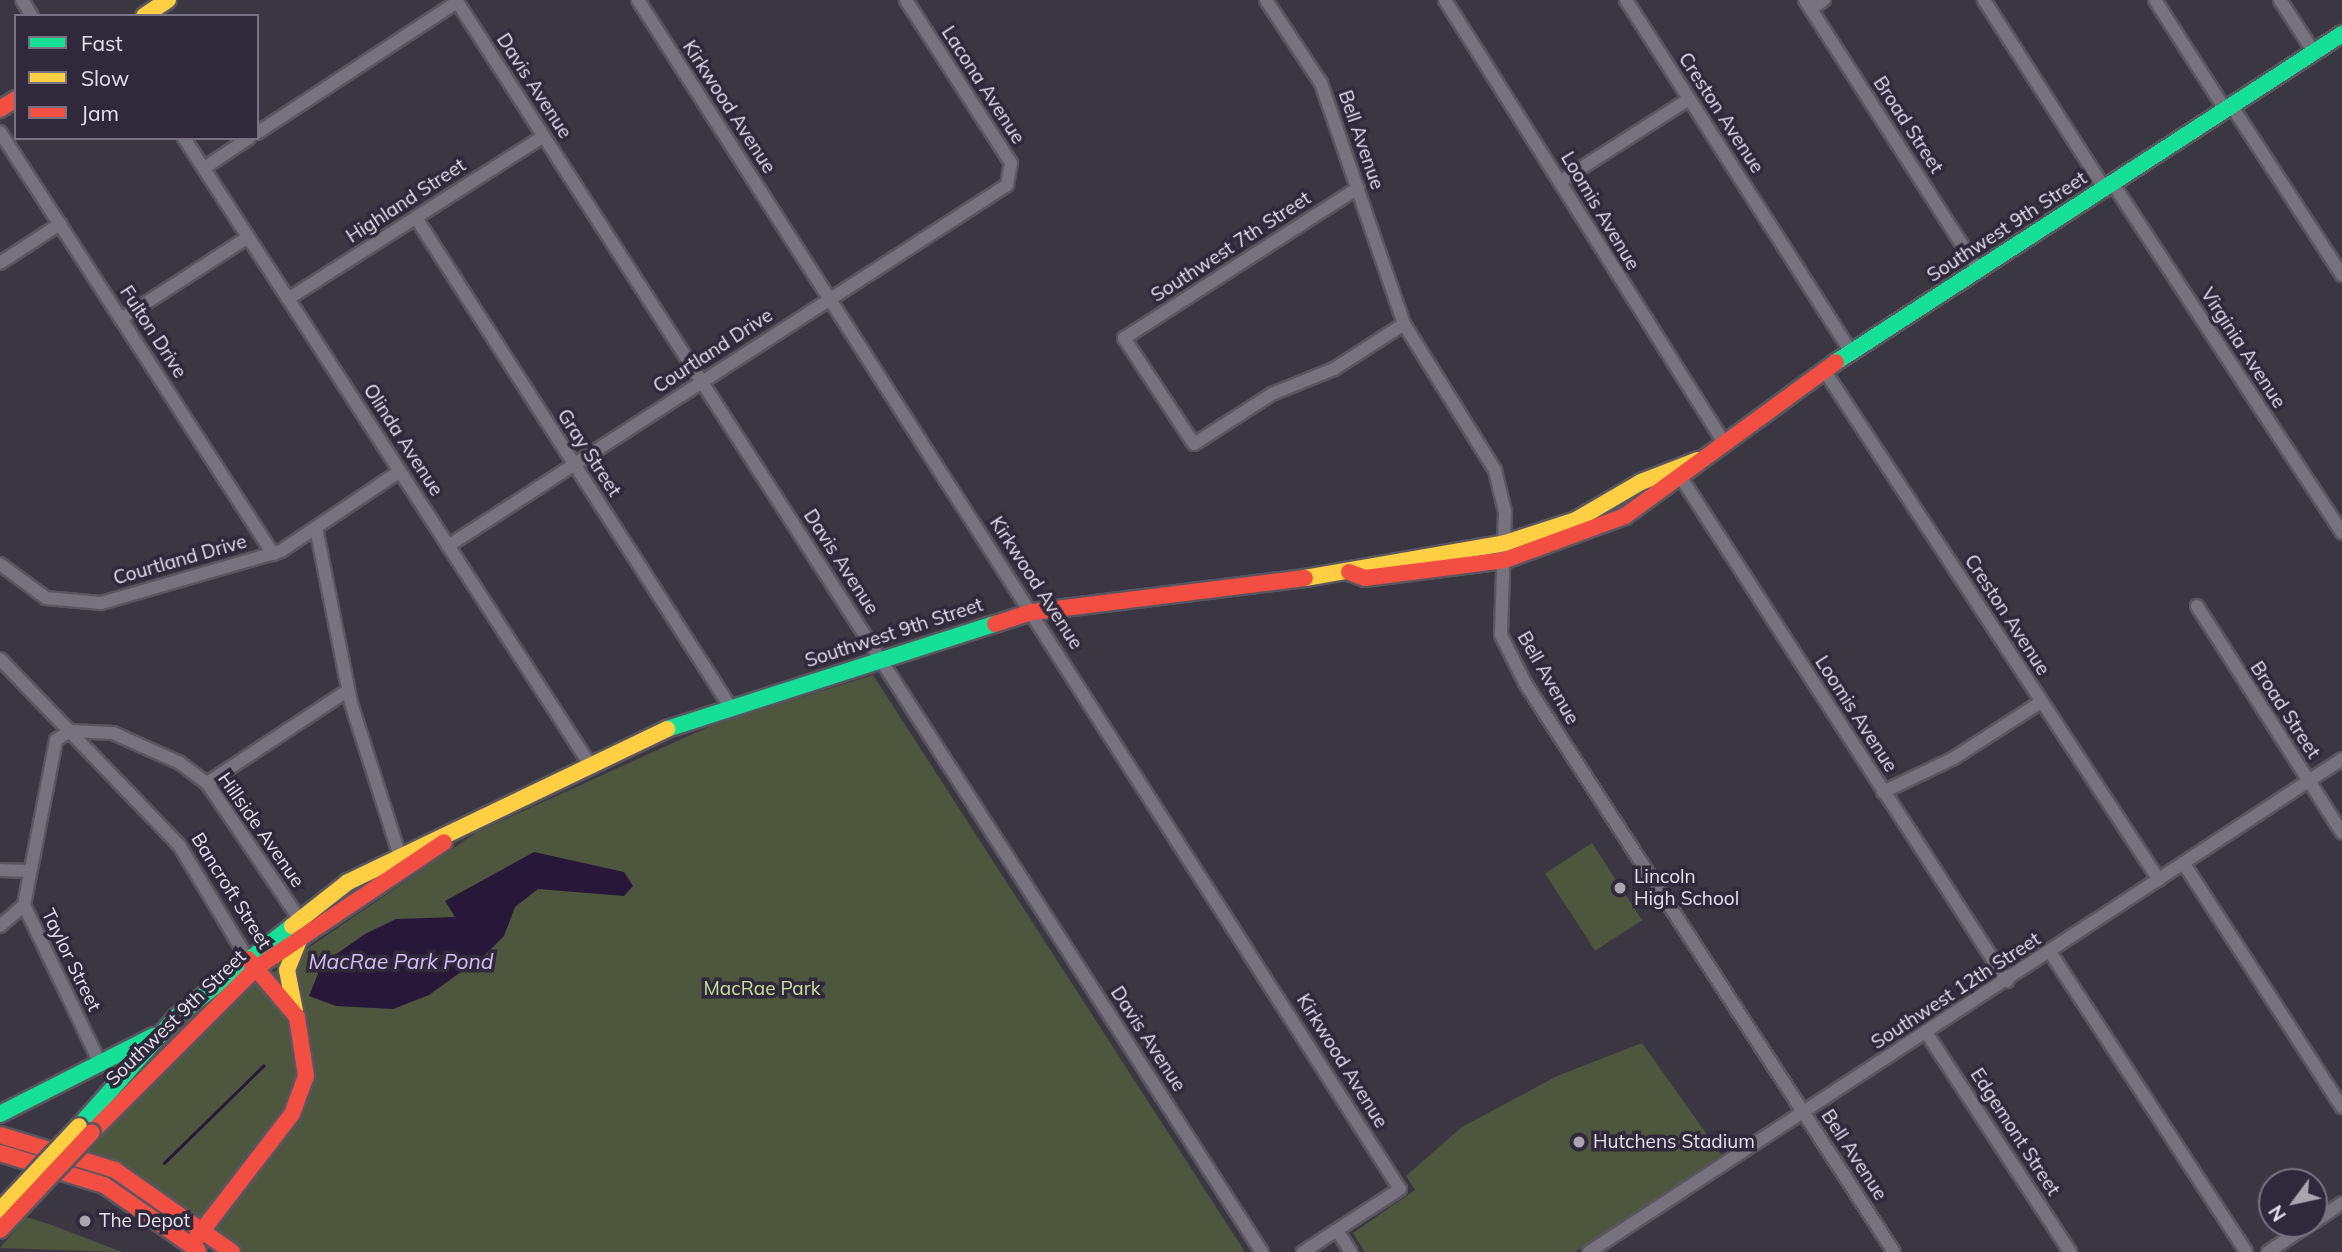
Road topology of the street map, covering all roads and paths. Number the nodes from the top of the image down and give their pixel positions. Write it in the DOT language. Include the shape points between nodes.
graph roads {
  1 [pos="168,0"];
  2 [pos="638,0"];
  3 [pos="906,0"];
  4 [pos="1266,0"];
  5 [pos="1445,0"];
  6 [pos="1626,0"];
  7 [pos="1824,0"];
  8 [pos="1984,0"];
  9 [pos="2155,0"];
  10 [pos="2280,0"];
  11 [pos="456,1"];
  12 [pos="1808,4"];
  13 [pos="147,14"];
  14 [pos="2342,34"];
  15 [pos="2312,49"];
  16 [pos="1689,99"];
  17 [pos="2228,107"];
  18 [pos="0,132"];
  19 [pos="259,132"];
  20 [pos="544,136"];
  21 [pos="185,140"];
  22 [pos="246,140"];
  23 [pos="204,168"];
  24 [pos="1561,181"];
  25 [pos="2109,186"];
  26 [pos="999,188"];
  27 [pos="1358,188"];
  28 [pos="416,218"];
  29 [pos="60,224"];
  30 [pos="248,237"];
  31 [pos="0,263"];
  32 [pos="1979,271"];
  33 [pos="2342,275"];
  34 [pos="830,298"];
  35 [pos="288,299"];
  36 [pos="121,319"];
  37 [pos="1404,324"];
  38 [pos="1851,352"];
  39 [pos="1824,370"];
  40 [pos="702,382"];
  41 [pos="1723,441"];
  42 [pos="574,464"];
  43 [pos="400,471"];
  44 [pos="1677,473"];
  45 [pos="316,528"];
  46 [pos="2342,533"];
  47 [pos="1505,543"];
  48 [pos="448,546"];
  49 [pos="273,554"];
  50 [pos="1505,560"];
  51 [pos="0,564"];
  52 [pos="1349,572"];
  53 [pos="2197,607"];
  54 [pos="1032,611"];
  55 [pos="0,659"];
  56 [pos="880,659"];
  57 [pos="347,691"];
  58 [pos="2041,702"];
  59 [pos="730,708"];
  60 [pos="70,730"];
  61 [pos="2342,759"];
  62 [pos="589,763"];
  63 [pos="2308,781"];
  64 [pos="207,783"];
  65 [pos="1883,792"];
  66 [pos="477,821"];
  67 [pos="2342,833"];
  68 [pos="399,853"];
  69 [pos="2184,864"];
  70 [pos="0,870"];
  71 [pos="28,871"];
  72 [pos="2159,880"];
  73 [pos="24,905"];
  74 [pos="299,917"];
  75 [pos="325,917"];
  76 [pos="0,926"];
  77 [pos="2050,952"];
  78 [pos="251,962"];
  79 [pos="2007,981"];
  80 [pos="297,1017"];
  81 [pos="166,1029"];
  82 [pos="1927,1034"];
  83 [pos="100,1063"];
  84 [pos="2342,1107"];
  85 [pos="1804,1113"];
  86 [pos="0,1114"];
  87 [pos="85,1129"];
  88 [pos="0,1135"];
  89 [pos="0,1153"];
  90 [pos="0,1210"];
  91 [pos="204,1228"];
  92 [pos="0,1230"];
  93 [pos="1337,1230"];
  94 [pos="2289,1238"];
  95 [pos="196,1248"];
  96 [pos="232,1252"];
  97 [pos="1262,1252"];
  98 [pos="1303,1252"];
  99 [pos="1351,1252"];
  100 [pos="1588,1252"];
  101 [pos="1894,1252"];
  102 [pos="2070,1252"];
  103 [pos="2246,1252"];
  104 [pos="2268,1252"];
  1 -- 13 [label="main road"];
  2 -- 34 [label="street, Kirkwood Avenue"];
  3 -- 26 [label="street, Lacona Avenue" via="1011,163 1011,179"];
  4 -- 27 [label="street, Bell Avenue" via="1321,83"];
  5 -- 24 [label="street, Loomis Avenue"];
  6 -- 16 [label="street, Creston Avenue"];
  7 -- 12 [label="street"];
  8 -- 25 [label="street, Virginia Avenue"];
  9 -- 17 [label="street"];
  10 -- 15 [label="street"];
  11 -- 19 [label="street"];
  11 -- 20 [label="street, Davis Avenue"];
  12 -- 32 [label="street, Broad Street"];
  14 -- 15 [label="main road, Southwest 9th Street"];
  15 -- 17 [label="main road, Southwest 9th Street"];
  16 -- 24 [label="street"];
  16 -- 38 [label="street, Creston Avenue"];
  17 -- 25 [label="main road, Southwest 9th Street"];
  17 -- 33 [label="street"];
  18 -- 29 [label="street, Fulton Drive"];
  20 -- 28 [label="street, Highland Street"];
  20 -- 40 [label="street, Davis Avenue"];
  21 -- 23 [label="street, Olinda Avenue"];
  22 -- 23 [label="street"];
  23 -- 30 [label="street, Olinda Avenue"];
  24 -- 41 [label="street, Loomis Avenue"];
  25 -- 32 [label="main road, Southwest 9th Street"];
  25 -- 46 [label="street, Virginia Avenue"];
  26 -- 34 [label="street, Courtland Drive"];
  27 -- 37 [label="street, Bell Avenue"];
  27 -- 37 [label="street, Southwest 7th Street" via="1124,338 1194,444 1272,394 1334,369"];
  28 -- 35 [label="street, Highland Street"];
  28 -- 42 [label="street, Gray Street"];
  29 -- 31 [label="street"];
  29 -- 36 [label="street, Fulton Drive"];
  30 -- 35 [label="street, Olinda Avenue"];
  30 -- 36 [label="street"];
  32 -- 38 [label="main road, Southwest 9th Street"];
  34 -- 40 [label="street, Courtland Drive"];
  34 -- 54 [label="street, Kirkwood Avenue"];
  35 -- 43 [label="street, Olinda Avenue"];
  36 -- 49 [label="street, Fulton Drive"];
  37 -- 47 [label="street, Bell Avenue" via="1488,456 1503,498"];
  38 -- 39 [label="main road, Southwest 9th Street"];
  39 -- 41 [label="main road, Southwest 9th Street"];
  39 -- 58 [label="street, Creston Avenue"];
  40 -- 42 [label="street, Courtland Drive"];
  40 -- 56 [label="street, Davis Avenue"];
  41 -- 44 [label="main road, Southwest 9th Street"];
  42 -- 48 [label="street, Courtland Drive"];
  42 -- 59 [label="street, Gray Street"];
  43 -- 45 [label="street, Courtland Drive"];
  43 -- 48 [label="street, Olinda Avenue"];
  44 -- 47 [label="main road, Southwest 9th Street" via="1576,520"];
  44 -- 50 [label="main road, Southwest 9th Street" via="1588,534"];
  44 -- 65 [label="street, Loomis Avenue"];
  45 -- 49 [label="street, Courtland Drive"];
  45 -- 57 [label="street"];
  47 -- 50 [label="street, Bell Avenue"];
  47 -- 52 [label="main road, Southwest 9th Street"];
  48 -- 62 [label="street, Olinda Avenue"];
  49 -- 51 [label="street, Courtland Drive" via="85,606 46,598"];
  50 -- 52 [label="main road, Southwest 9th Street" via="1365,578"];
  50 -- 85 [label="street, Bell Avenue" via="1501,635 1525,683"];
  52 -- 54 [label="main road, Southwest 9th Street"];
  53 -- 63 [label="street, Broad Street"];
  54 -- 56 [label="main road, Southwest 9th Street"];
  54 -- 93 [label="street, Kirkwood Avenue" via="1400,1189"];
  55 -- 60 [label="street, Bancroft Street"];
  56 -- 59 [label="main road, Southwest 9th Street"];
  56 -- 97 [label="street, Davis Avenue"];
  57 -- 64 [label="street"];
  57 -- 68 [label="street"];
  58 -- 65 [label="street"];
  58 -- 72 [label="street, Creston Avenue"];
  59 -- 62 [label="main road, Southwest 9th Street"];
  60 -- 64 [label="street, Hillside Avenue" via="113,733 145,743"];
  60 -- 71 [label="street, Taylor Street" via="50,751"];
  60 -- 78 [label="street, Bancroft Street" via="179,845"];
  61 -- 63 [label="street, Southwest 12th Street"];
  62 -- 66 [label="main road, Southwest 9th Street"];
  63 -- 67 [label="street, Broad Street"];
  63 -- 69 [label="street, Southwest 12th Street"];
  64 -- 74 [label="street, Hillside Avenue"];
  65 -- 79 [label="street, Loomis Avenue"];
  66 -- 68 [label="main road, Southwest 9th Street"];
  66 -- 75 [label="main road, Southwest 9th Street"];
  68 -- 74 [label="main road, Southwest 9th Street"];
  69 -- 72 [label="street, Southwest 12th Street"];
  69 -- 84 [label="street"];
  70 -- 71 [label="street"];
  71 -- 73 [label="street, Taylor Street"];
  72 -- 77 [label="street, Southwest 12th Street"];
  73 -- 76 [label="street"];
  73 -- 83 [label="street, Taylor Street"];
  74 -- 78 [label="main road, Southwest 9th Street"];
  75 -- 78 [label="main road, Southwest 9th Street"];
  75 -- 80 [label="main road" via="304,932 290,954 288,986"];
  77 -- 79 [label="street, Southwest 12th Street"];
  77 -- 103 [label="street"];
  78 -- 80 [label="main road, Bancroft Street"];
  78 -- 81 [label="main road, Southwest 9th Street"];
  78 -- 87 [label="main road, Southwest 9th Street"];
  79 -- 82 [label="street, Southwest 12th Street"];
  80 -- 91 [label="main road, Bancroft Street" via="307,1066 299,1101"];
  81 -- 83 [label="main road"];
  81 -- 87 [label="main road, Southwest 9th Street"];
  82 -- 85 [label="street, Southwest 12th Street"];
  82 -- 102 [label="street, Edgemont Street"];
  83 -- 86 [label="main road"];
  85 -- 100 [label="street, Southwest 12th Street"];
  85 -- 101 [label="street, Bell Avenue"];
  87 -- 90 [label="main road, Southwest 9th Street, bridge"];
  87 -- 92 [label="main road, Southwest 9th Street, bridge"];
  88 -- 91 [label="main road" via="115,1170"];
  89 -- 95 [label="main road" via="104,1185"];
  91 -- 95 [label="main road, Bancroft Street"];
  91 -- 96 [label="main road"];
  93 -- 98 [label="street"];
  93 -- 99 [label="street"];
  94 -- 104 [label="street"];
}
